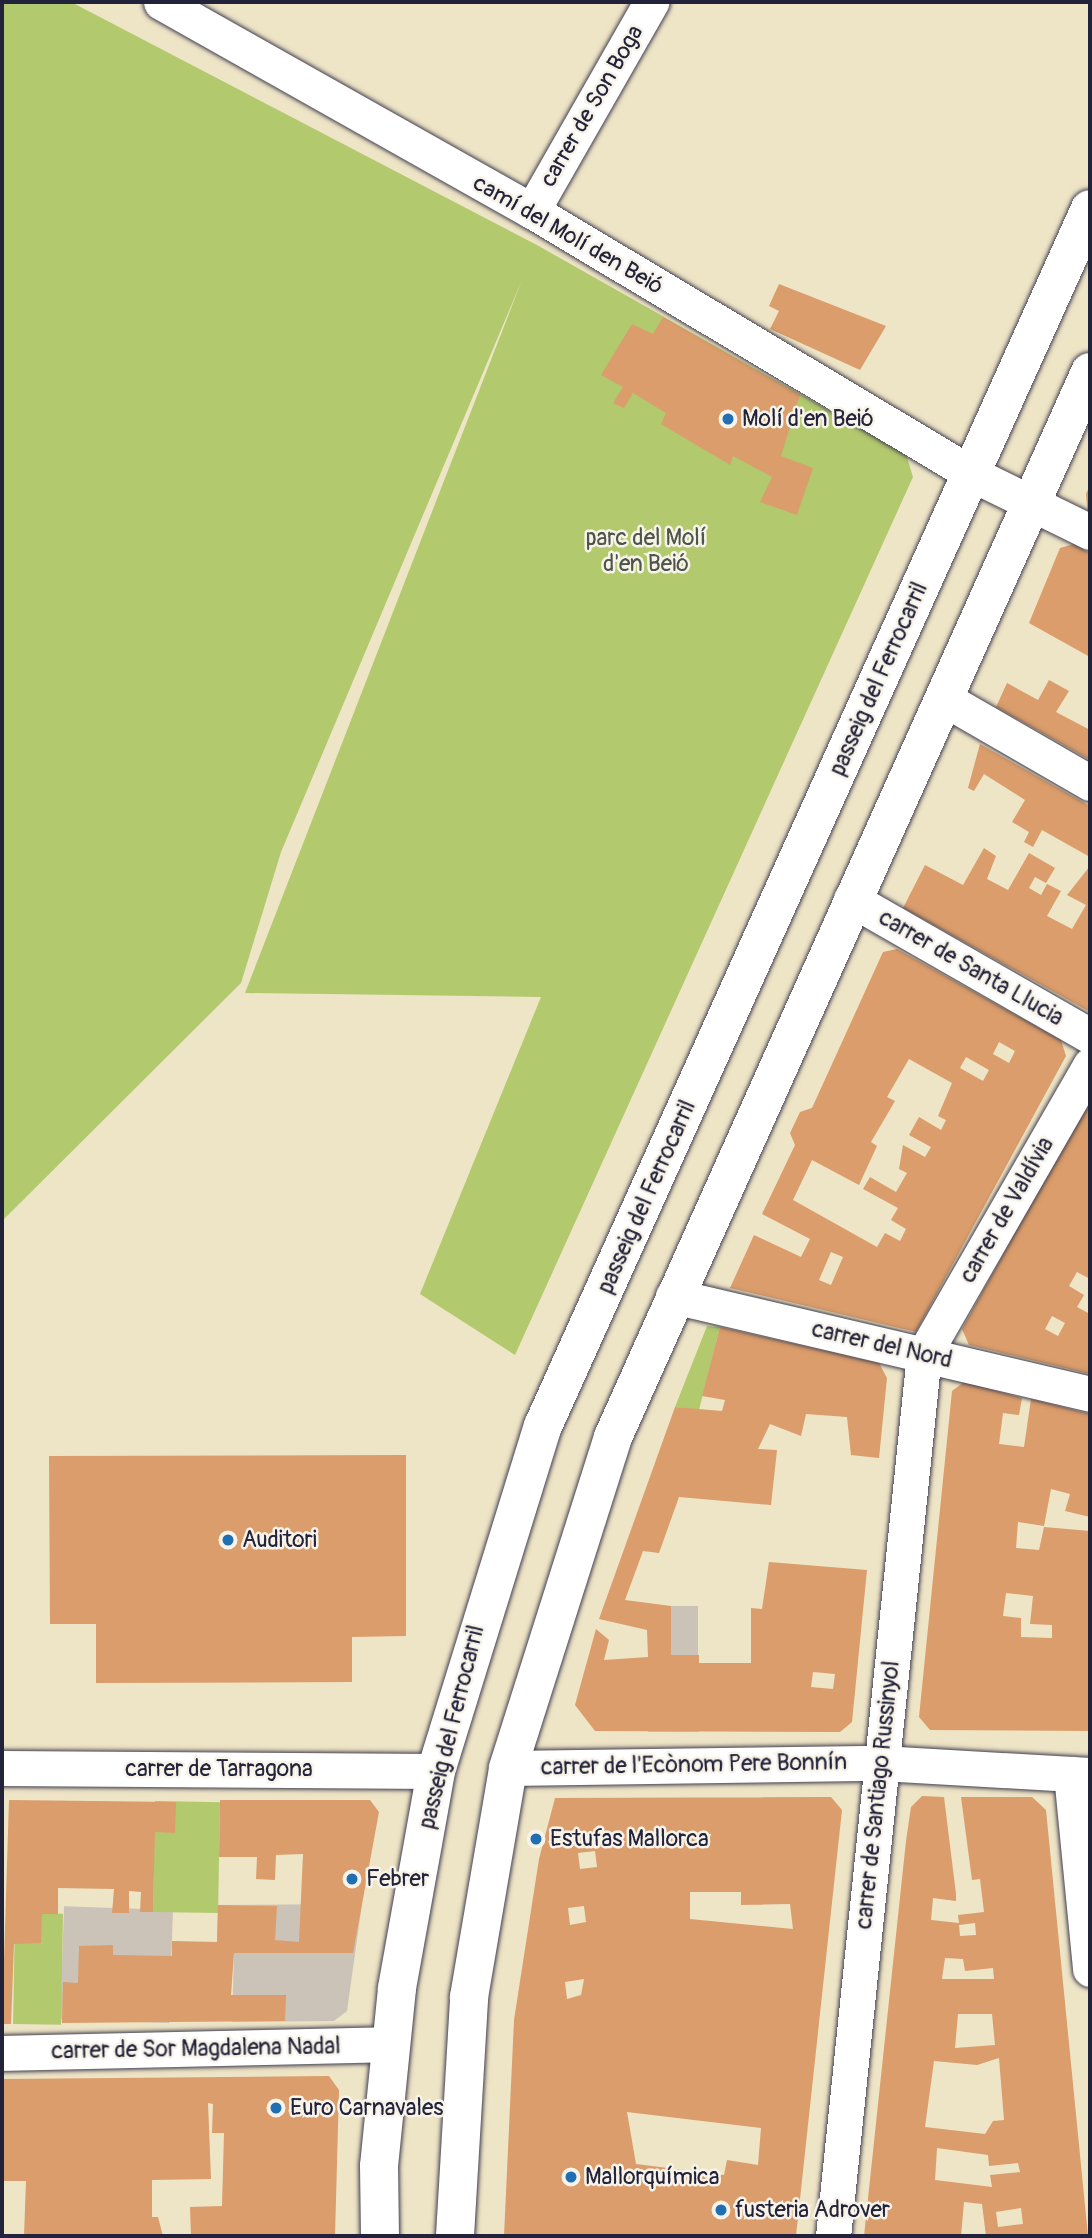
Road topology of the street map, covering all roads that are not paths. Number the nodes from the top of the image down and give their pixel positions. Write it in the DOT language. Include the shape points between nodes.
graph roads {
  1 [pos="161,2"];
  2 [pos="652,2"];
  3 [pos="1090,209"];
  4 [pos="532,211"];
  5 [pos="1090,372"];
  6 [pos="972,474"];
  7 [pos="1033,499"];
  8 [pos="1090,532"];
  9 [pos="943,698"];
  10 [pos="1090,783"];
  11 [pos="851,899"];
  12 [pos="1090,1037"];
  13 [pos="1090,1065"];
  14 [pos="673,1296"];
  15 [pos="924,1354"];
  16 [pos="1090,1394"];
  17 [pos="881,1763"];
  18 [pos="2,1768"];
  19 [pos="508,1768"];
  20 [pos="436,1770"];
  21 [pos="1081,1774"];
  22 [pos="1090,1969"];
  23 [pos="391,2044"];
  24 [pos="2,2053"];
  25 [pos="380,2236"];
  26 [pos="455,2236"];
  27 [pos="833,2236"];
  1 -- 4 [label="street, camí del Molí den Beió"];
  2 -- 4 [label="street, carrer de Son Boga"];
  3 -- 6 [label="main road, passeig del Ferrocarril"];
  4 -- 6 [label="street, camí del Molí den Beió"];
  5 -- 7 [label="main road"];
  6 -- 7 [label="street, camí del Molí den Beió"];
  6 -- 20 [label="main road, passeig del Ferrocarril" via="543,1426"];
  7 -- 8 [label="street, camí del Molí den Beió"];
  7 -- 9 [label="main road"];
  9 -- 10 [label="street"];
  9 -- 11 [label="main road"];
  11 -- 12 [label="street, carrer de Santa Llucia"];
  11 -- 14 [label="main road"];
  13 -- 15 [label="street, carrer de Valdívia"];
  14 -- 15 [label="street, carrer del Nord"];
  14 -- 19 [label="main road" via="613,1437"];
  15 -- 16 [label="street, carrer del Nord"];
  15 -- 17 [label="street, carrer de Santiago Russinyol"];
  17 -- 19 [label="street, carrer de l'Ecònom Pere Bonnín"];
  17 -- 21 [label="street, carrer de l'Ecònom Pere Bonnín"];
  17 -- 27 [label="street, carrer de Santiago Russinyol"];
  18 -- 20 [label="street, carrer de Tarragona"];
  19 -- 26 [label="main road" via="469,1997"];
  20 -- 23 [label="main road, passeig del Ferrocarril"];
  21 -- 22 [label="street"];
  23 -- 24 [label="street, carrer de Sor Magdalena Nadal"];
  23 -- 25 [label="main road, passeig del Ferrocarril" via="379,2166"];
}
